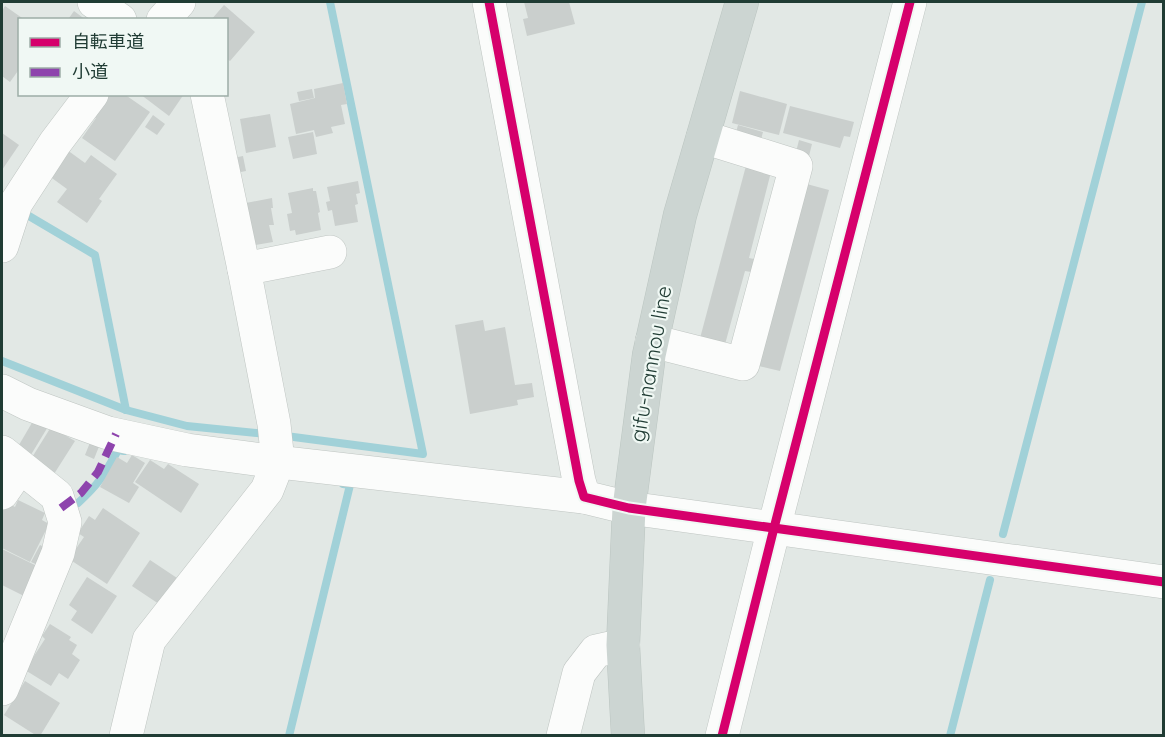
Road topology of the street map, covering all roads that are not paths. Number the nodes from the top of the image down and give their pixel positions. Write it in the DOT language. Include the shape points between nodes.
graph roads {
  1 [pos="94,2"];
  2 [pos="179,2"];
  3 [pos="489,2"];
  4 [pos="742,2"];
  5 [pos="910,2"];
  6 [pos="117,18"];
  7 [pos="165,18"];
  8 [pos="90,96"];
  9 [pos="207,96"];
  10 [pos="703,137"];
  11 [pos="7,213"];
  12 [pos="2,246"];
  13 [pos="330,252"];
  14 [pos="244,269"];
  15 [pos="652,341"];
  16 [pos="2,391"];
  17 [pos="11,459"];
  18 [pos="278,462"];
  19 [pos="2,493"];
  20 [pos="584,497"];
  21 [pos="628,508"];
  22 [pos="774,528"];
  23 [pos="1164,582"];
  24 [pos="624,645"];
  25 [pos="2,689"];
  26 [pos="126,735"];
  27 [pos="563,735"];
  28 [pos="628,735"];
  29 [pos="723,735"];
  1 -- 6 [label="street"];
  2 -- 7 [label="street"];
  3 -- 20 [label="street"];
  4 -- 10 [label="main road, gifu-nannou line"];
  5 -- 22 [label="street"];
  8 -- 11 [label="street"];
  9 -- 14 [label="street"];
  10 -- 15 [label="main road, gifu-nannou line" via="680,215"];
  10 -- 15 [label="street" via="796,166 743,364"];
  11 -- 12 [label="street"];
  13 -- 14 [label="street"];
  14 -- 18 [label="street"];
  15 -- 21 [label="main road, gifu-nannou line"];
  16 -- 18 [label="street" via="108,433 187,450"];
  17 -- 19 [label="street"];
  17 -- 25 [label="street" via="57,496 65,522 58,553"];
  18 -- 20 [label="street"];
  18 -- 26 [label="street" via="267,490 149,640"];
  20 -- 21 [label="street"];
  21 -- 22 [label="street"];
  21 -- 24 [label="main road, gifu-nannou line"];
  22 -- 23 [label="street"];
  22 -- 29 [label="street"];
  24 -- 27 [label="street" via="596,651 579,673"];
  24 -- 28 [label="main road, gifu-nannou line"];
}
